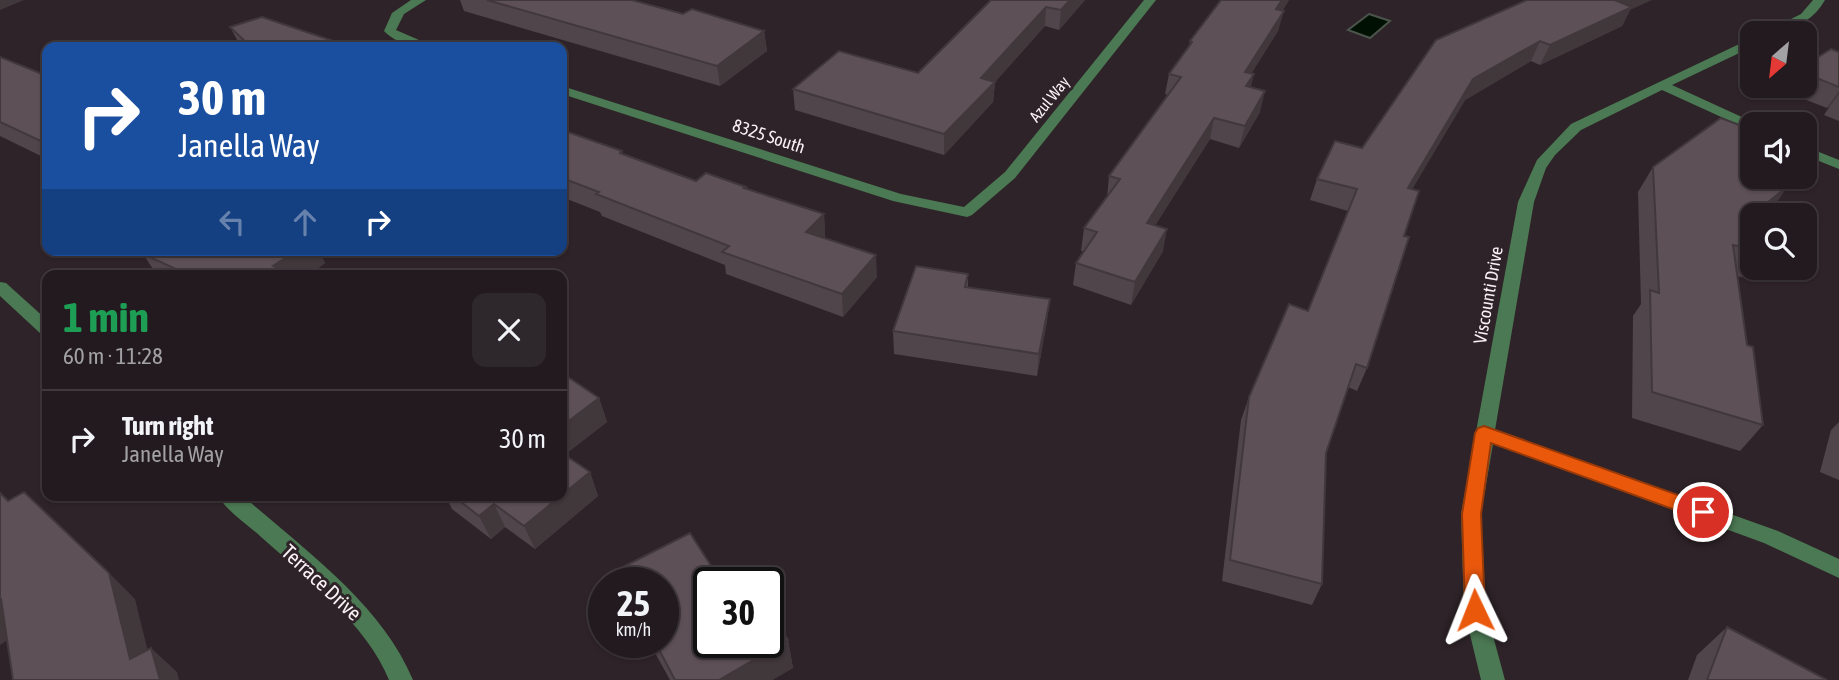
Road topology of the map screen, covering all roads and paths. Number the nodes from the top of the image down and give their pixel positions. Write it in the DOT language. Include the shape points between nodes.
graph roads {
  1 [pos="420,0"];
  2 [pos="1150,0"];
  3 [pos="1819,0"];
  4 [pos="1793,21"];
  5 [pos="413,42"];
  6 [pos="1740,48"];
  7 [pos="1661,85"];
  8 [pos="567,92"];
  9 [pos="1740,121"];
  10 [pos="1817,156"];
  11 [pos="1839,165"];
  12 [pos="967,212"];
  13 [pos="0,287"];
  14 [pos="42,325"];
  15 [pos="1484,433"];
  16 [pos="235,501"];
  17 [pos="1839,569"];
  18 [pos="401,680"];
  19 [pos="1493,680"];
  1 -- 5 [label="street" via="390,21 390,31"];
  2 -- 12 [label="street, Azul Way" via="1010,174"];
  3 -- 4 [label="street"];
  6 -- 7 [label="street, Viscounti Drive"];
  7 -- 9 [label="street"];
  7 -- 15 [label="street, Viscounti Drive" via="1576,127 1551,148 1534,172"];
  8 -- 12 [label="street, 8325 South" via="898,198"];
  10 -- 11 [label="street"];
  13 -- 14 [label="street"];
  15 -- 17 [label="street" via="1771,537"];
  15 -- 19 [label="street, Viscounti Drive" via="1471,514 1475,610"];
  16 -- 18 [label="street, Terrace Drive" via="365,621 399,669"];
}
